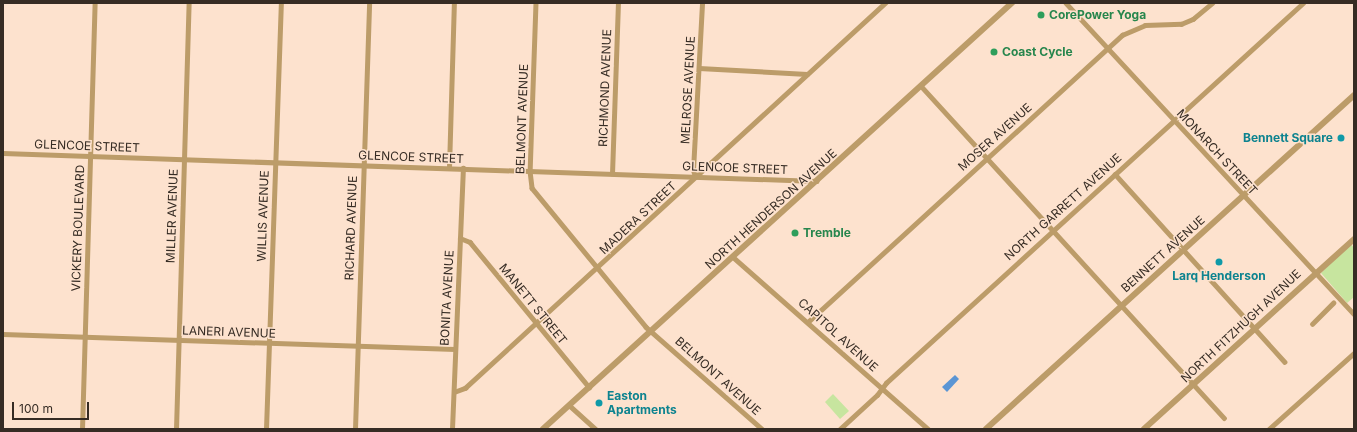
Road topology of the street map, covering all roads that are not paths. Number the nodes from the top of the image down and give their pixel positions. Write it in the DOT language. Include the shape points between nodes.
graph roads {
  1 [pos="95,3"];
  2 [pos="189,3"];
  3 [pos="281,3"];
  4 [pos="368,3"];
  5 [pos="454,3"];
  6 [pos="536,3"];
  7 [pos="618,3"];
  8 [pos="702,3"];
  9 [pos="885,3"];
  10 [pos="1012,3"];
  11 [pos="1066,3"];
  12 [pos="1212,3"];
  13 [pos="1303,3"];
  14 [pos="1108,48"];
  15 [pos="699,68"];
  16 [pos="807,74"];
  17 [pos="922,87"];
  18 [pos="1354,94"];
  19 [pos="1174,120"];
  20 [pos="3,153"];
  21 [pos="90,157"];
  22 [pos="987,158"];
  23 [pos="184,160"];
  24 [pos="275,163"];
  25 [pos="364,166"];
  26 [pos="449,168"];
  27 [pos="463,168"];
  28 [pos="530,171"];
  29 [pos="612,174"];
  30 [pos="1114,174"];
  31 [pos="695,177"];
  32 [pos="818,181"];
  33 [pos="1244,196"];
  34 [pos="1053,230"];
  35 [pos="460,238"];
  36 [pos="1354,239"];
  37 [pos="1184,250"];
  38 [pos="733,257"];
  39 [pos="598,268"];
  40 [pos="1315,273"];
  41 [pos="1333,303"];
  42 [pos="1122,306"];
  43 [pos="1354,314"];
  44 [pos="809,321"];
  45 [pos="536,324"];
  46 [pos="1312,324"];
  47 [pos="1256,328"];
  48 [pos="652,331"];
  49 [pos="3,334"];
  50 [pos="84,337"];
  51 [pos="178,340"];
  52 [pos="269,343"];
  53 [pos="357,346"];
  54 [pos="455,349"];
  55 [pos="1354,353"];
  56 [pos="1285,362"];
  57 [pos="1193,385"];
  58 [pos="588,387"];
  59 [pos="882,388"];
  60 [pos="454,392"];
  61 [pos="569,406"];
  62 [pos="1224,418"];
  63 [pos="82,429"];
  64 [pos="176,429"];
  65 [pos="266,429"];
  66 [pos="355,429"];
  67 [pos="452,429"];
  68 [pos="543,429"];
  69 [pos="596,429"];
  70 [pos="762,429"];
  71 [pos="840,429"];
  72 [pos="928,429"];
  73 [pos="986,429"];
  74 [pos="1144,429"];
  75 [pos="1269,429"];
  1 -- 21 [label="street, VICKERY BOULEVARD"];
  2 -- 23 [label="street, MILLER AVENUE"];
  3 -- 24 [label="street, WILLIS AVENUE"];
  4 -- 25 [label="street, RICHARD AVENUE"];
  5 -- 26 [label="street"];
  6 -- 28 [label="street, BELMONT AVENUE"];
  7 -- 29 [label="street, RICHMOND AVENUE"];
  8 -- 15 [label="street, MELROSE AVENUE"];
  9 -- 16 [label="street, MADERA STREET"];
  10 -- 17 [label="street, NORTH HENDERSON AVENUE"];
  11 -- 14 [label="street, MONARCH STREET"];
  12 -- 14 [label="street, MOSER AVENUE" via="1193,19 1181,24 1145,25 1131,29"];
  13 -- 19 [label="street, NORTH GARRETT AVENUE"];
  14 -- 19 [label="street, MONARCH STREET"];
  14 -- 22 [label="street, MOSER AVENUE"];
  15 -- 16 [label="street"];
  15 -- 31 [label="street, MELROSE AVENUE" via="693,170"];
  16 -- 31 [label="street, MADERA STREET"];
  17 -- 22 [label="street"];
  17 -- 32 [label="street, NORTH HENDERSON AVENUE"];
  18 -- 33 [label="street, BENNETT AVENUE"];
  19 -- 30 [label="street, NORTH GARRETT AVENUE"];
  19 -- 33 [label="street, MONARCH STREET"];
  20 -- 21 [label="street, GLENCOE STREET"];
  21 -- 23 [label="street, GLENCOE STREET"];
  21 -- 50 [label="street, VICKERY BOULEVARD"];
  22 -- 34 [label="street"];
  22 -- 44 [label="street, MOSER AVENUE"];
  23 -- 24 [label="street, GLENCOE STREET"];
  23 -- 51 [label="street, MILLER AVENUE"];
  24 -- 25 [label="street, GLENCOE STREET"];
  24 -- 52 [label="street, WILLIS AVENUE"];
  25 -- 26 [label="street, GLENCOE STREET"];
  25 -- 53 [label="street, RICHARD AVENUE"];
  26 -- 27 [label="street, GLENCOE STREET"];
  27 -- 28 [label="street, GLENCOE STREET"];
  27 -- 35 [label="street, BONITA AVENUE"];
  28 -- 29 [label="street, GLENCOE STREET"];
  28 -- 39 [label="street, BELMONT AVENUE" via="532,188"];
  29 -- 31 [label="street, GLENCOE STREET"];
  30 -- 34 [label="street, NORTH GARRETT AVENUE"];
  30 -- 37 [label="street"];
  31 -- 32 [label="street, GLENCOE STREET"];
  31 -- 39 [label="street, MADERA STREET"];
  32 -- 38 [label="street, NORTH HENDERSON AVENUE"];
  33 -- 37 [label="street, BENNETT AVENUE"];
  33 -- 40 [label="street, MONARCH STREET"];
  34 -- 42 [label="street"];
  34 -- 59 [label="street, NORTH GARRETT AVENUE"];
  35 -- 45 [label="street, MANETT STREET" via="470,242"];
  35 -- 54 [label="street, BONITA AVENUE"];
  36 -- 40 [label="street, NORTH FITZHUGH AVENUE"];
  37 -- 42 [label="street, BENNETT AVENUE"];
  37 -- 47 [label="street"];
  38 -- 44 [label="street, CAPITOL AVENUE"];
  38 -- 48 [label="street, NORTH HENDERSON AVENUE"];
  39 -- 45 [label="street, MADERA STREET"];
  39 -- 48 [label="street, BELMONT AVENUE"];
  40 -- 43 [label="street, MONARCH STREET"];
  40 -- 47 [label="street, NORTH FITZHUGH AVENUE"];
  41 -- 46 [label="street"];
  42 -- 57 [label="street"];
  42 -- 73 [label="street, BENNETT AVENUE"];
  44 -- 59 [label="street, CAPITOL AVENUE"];
  45 -- 58 [label="street, MANETT STREET"];
  45 -- 60 [label="street, MADERA STREET" via="465,388"];
  47 -- 56 [label="street"];
  47 -- 57 [label="street, NORTH FITZHUGH AVENUE"];
  48 -- 58 [label="street, NORTH HENDERSON AVENUE"];
  48 -- 70 [label="street, BELMONT AVENUE"];
  49 -- 50 [label="street, LANERI AVENUE"];
  50 -- 51 [label="street, LANERI AVENUE"];
  50 -- 63 [label="street, VICKERY BOULEVARD"];
  51 -- 52 [label="street, LANERI AVENUE"];
  51 -- 64 [label="street, MILLER AVENUE"];
  52 -- 53 [label="street, LANERI AVENUE"];
  52 -- 65 [label="street, WILLIS AVENUE"];
  53 -- 54 [label="street, LANERI AVENUE"];
  53 -- 66 [label="street, RICHARD AVENUE"];
  54 -- 60 [label="street, BONITA AVENUE"];
  55 -- 75 [label="street"];
  57 -- 62 [label="street"];
  57 -- 74 [label="street, NORTH FITZHUGH AVENUE"];
  58 -- 61 [label="street, NORTH HENDERSON AVENUE"];
  59 -- 71 [label="street, NORTH GARRETT AVENUE"];
  59 -- 72 [label="street, CAPITOL AVENUE"];
  60 -- 67 [label="street, BONITA AVENUE"];
  61 -- 68 [label="street, NORTH HENDERSON AVENUE"];
  61 -- 69 [label="street"];
}
